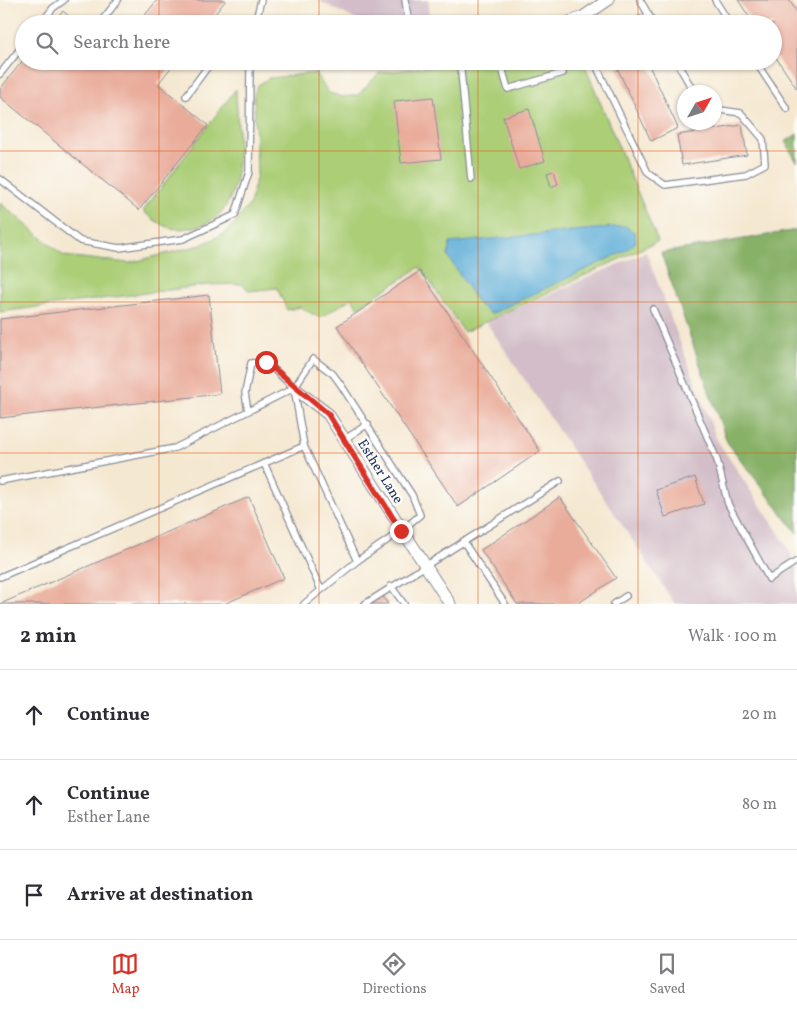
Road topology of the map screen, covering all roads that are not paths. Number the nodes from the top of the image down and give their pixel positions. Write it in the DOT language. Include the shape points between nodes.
graph roads {
  1 [pos="64,0"];
  2 [pos="118,0"];
  3 [pos="260,0"];
  4 [pos="405,0"];
  5 [pos="640,0"];
  6 [pos="715,0"];
  7 [pos="600,2"];
  8 [pos="48,15"];
  9 [pos="106,15"];
  10 [pos="257,15"];
  11 [pos="408,15"];
  12 [pos="585,15"];
  13 [pos="649,15"];
  14 [pos="724,15"];
  15 [pos="15,55"];
  16 [pos="205,70"];
  17 [pos="250,70"];
  18 [pos="461,70"];
  19 [pos="503,70"];
  20 [pos="598,70"];
  21 [pos="681,70"];
  22 [pos="761,70"];
  23 [pos="563,73"];
  24 [pos="0,74"];
  25 [pos="690,85"];
  26 [pos="186,96"];
  27 [pos="786,109"];
  28 [pos="722,110"];
  29 [pos="471,179"];
  30 [pos="0,180"];
  31 [pos="653,309"];
  32 [pos="294,388"];
  33 [pos="248,411"];
  34 [pos="368,424"];
  35 [pos="344,440"];
  36 [pos="304,446"];
  37 [pos="264,463"];
  38 [pos="0,481"];
  39 [pos="560,481"];
  40 [pos="401,531"];
  41 [pos="463,541"];
  42 [pos="357,561"];
  43 [pos="797,561"];
  44 [pos="424,566"];
  45 [pos="0,577"];
  46 [pos="392,586"];
  47 [pos="321,590"];
  48 [pos="626,596"];
  49 [pos="304,604"];
  50 [pos="365,604"];
  51 [pos="404,604"];
  52 [pos="450,604"];
  53 [pos="505,604"];
  54 [pos="614,604"];
  1 -- 8 [label="lane"];
  2 -- 9 [label="lane"];
  3 -- 10 [label="lane"];
  4 -- 11 [label="lane"];
  5 -- 13 [label="lane"];
  6 -- 14 [label="lane"];
  7 -- 12 [label="street"];
  15 -- 24 [label="lane"];
  16 -- 26 [label="lane"];
  17 -- 30 [label="lane" via="248,172 235,215 183,239 119,248 80,241"];
  18 -- 29 [label="lane"];
  19 -- 23 [label="lane" via="508,89"];
  20 -- 28 [label="lane" via="648,173 665,184 746,174 765,164 763,139 741,113"];
  21 -- 25 [label="lane"];
  22 -- 27 [label="lane"];
  31 -- 43 [label="lane" via="717,460 728,504 769,580"];
  32 -- 33 [label="lane"];
  32 -- 33 [label="lane" via="266,362 251,363 245,393"];
  32 -- 34 [label="lane" via="313,359 332,374"];
  32 -- 35 [label="street, Esther Lane" via="328,414"];
  32 -- 36 [label="lane"];
  33 -- 38 [label="lane" via="175,448"];
  34 -- 35 [label="lane"];
  34 -- 40 [label="lane" via="412,495 420,515"];
  35 -- 40 [label="street, Esther Lane"];
  36 -- 37 [label="lane"];
  36 -- 42 [label="lane"];
  37 -- 45 [label="lane"];
  37 -- 47 [label="lane"];
  39 -- 41 [label="lane"];
  40 -- 42 [label="lane"];
  40 -- 44 [label="street, Esther Lane"];
  41 -- 44 [label="lane"];
  41 -- 53 [label="lane"];
  42 -- 47 [label="lane"];
  44 -- 46 [label="lane"];
  44 -- 52 [label="street, Esther Lane"];
  46 -- 50 [label="lane"];
  46 -- 51 [label="lane"];
  47 -- 49 [label="lane"];
  48 -- 54 [label="lane"];
}
